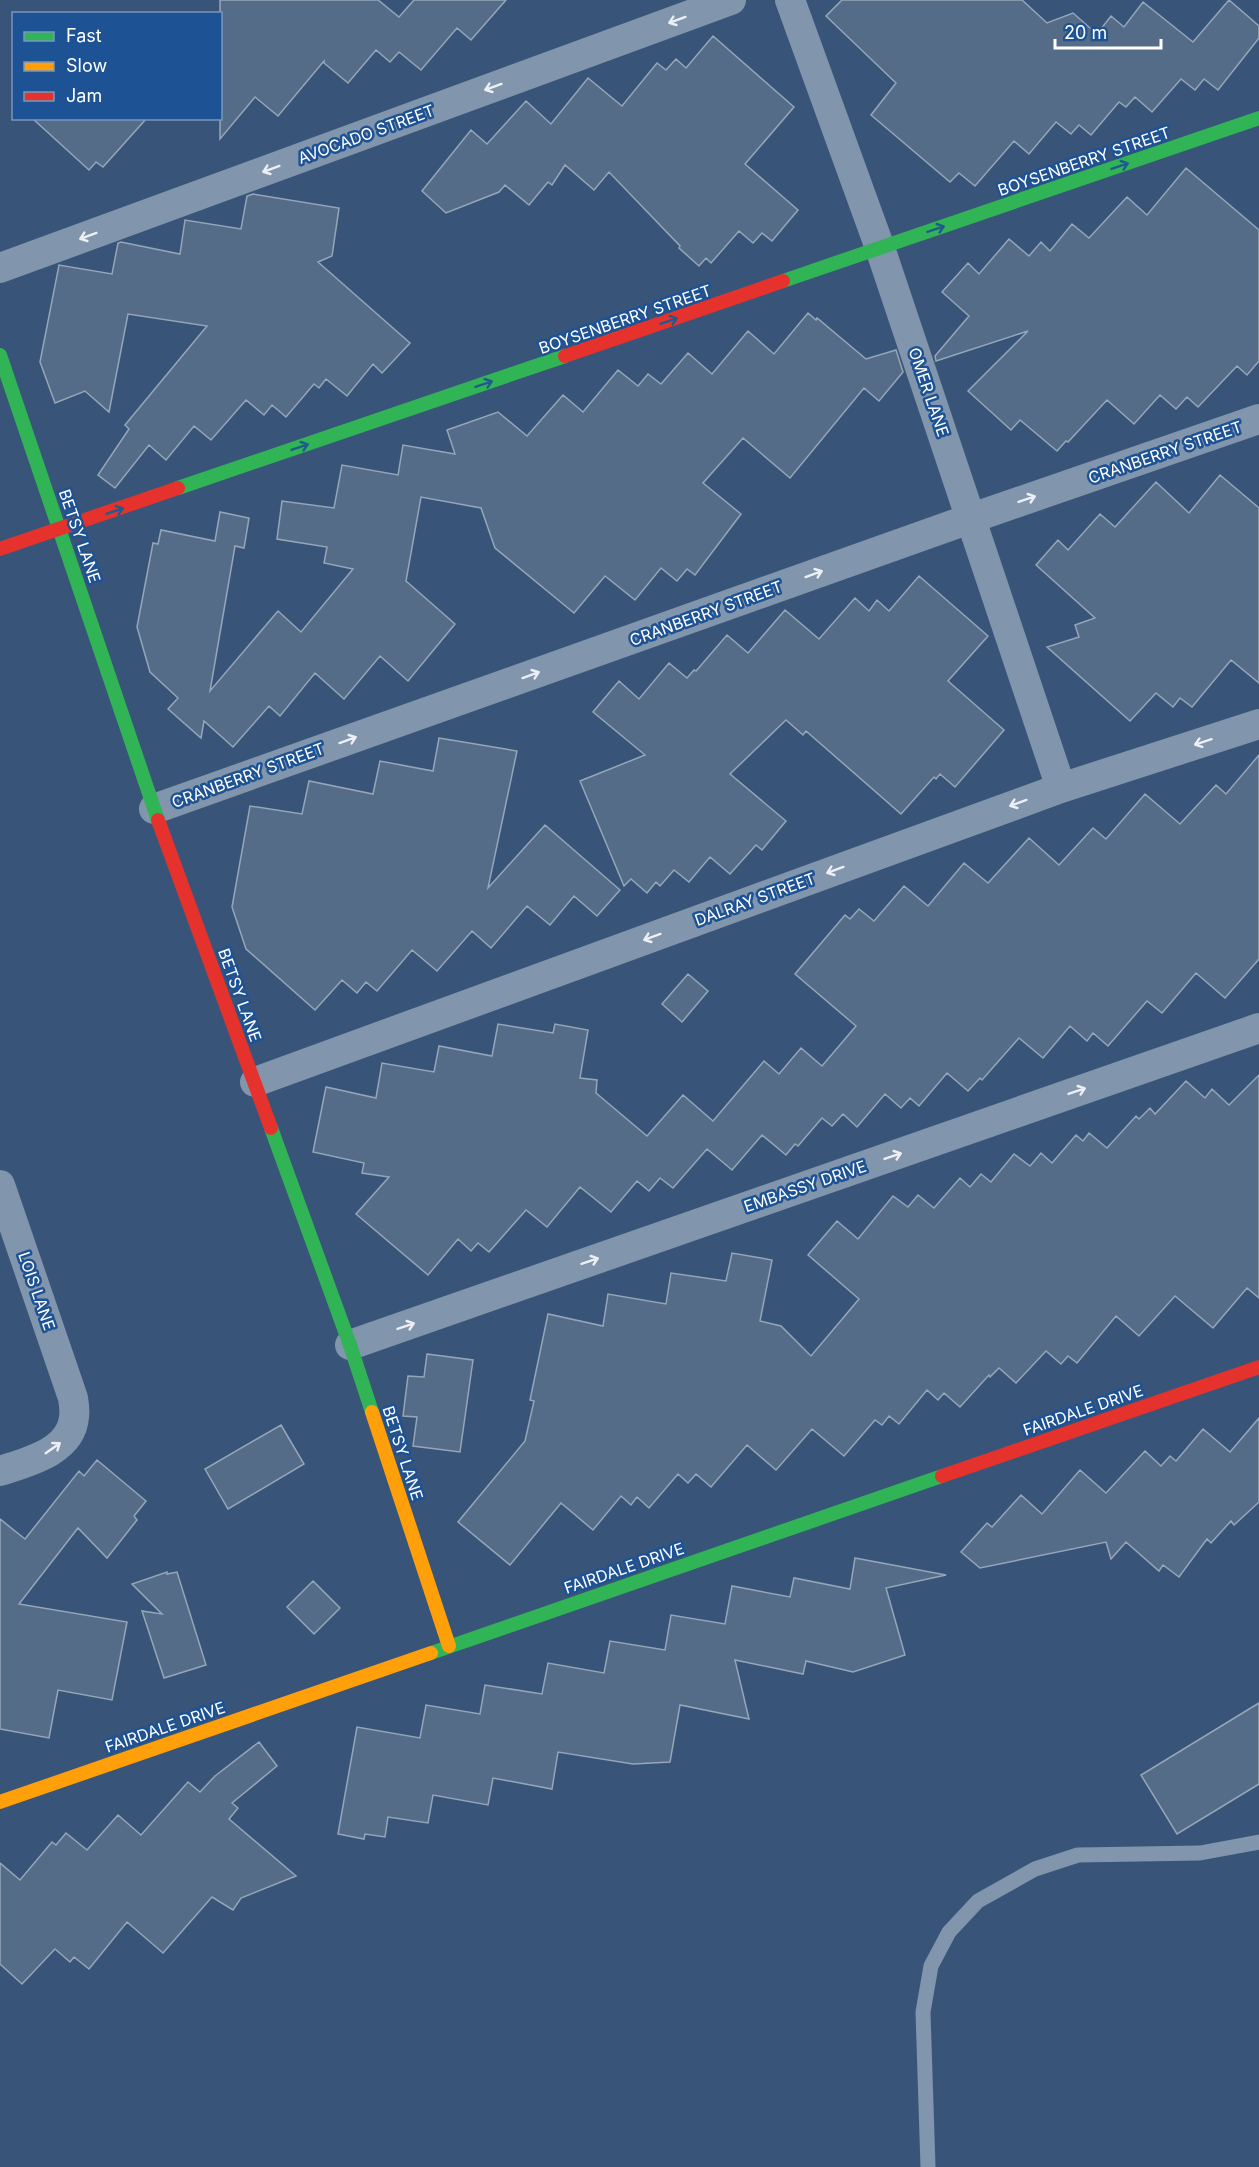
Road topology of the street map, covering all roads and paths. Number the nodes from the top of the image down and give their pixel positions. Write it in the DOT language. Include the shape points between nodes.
graph roads {
  1 [pos="732,0"];
  2 [pos="790,0"];
  3 [pos="1259,117"];
  4 [pos="880,248"];
  5 [pos="0,268"];
  6 [pos="0,355"];
  7 [pos="1259,419"];
  8 [pos="972,518"];
  9 [pos="60,530"];
  10 [pos="0,549"];
  11 [pos="1259,724"];
  12 [pos="1060,788"];
  13 [pos="154,809"];
  14 [pos="1259,1028"];
  15 [pos="255,1082"];
  16 [pos="0,1185"];
  17 [pos="350,1345"];
  18 [pos="1259,1366"];
  19 [pos="0,1471"];
  20 [pos="449,1646"];
  21 [pos="0,1802"];
  22 [pos="1259,1842"];
  23 [pos="928,2167"];
  1 -- 5 [label="street, AVOCADO STREET, one-way"];
  2 -- 4 [label="street, OMER LANE"];
  4 -- 3 [label="street, BOYSENBERRY STREET, one-way"];
  4 -- 8 [label="street, OMER LANE"];
  9 -- 4 [label="street, BOYSENBERRY STREET, one-way"];
  6 -- 9 [label="street, BETSY LANE"];
  8 -- 7 [label="street, CRANBERRY STREET, one-way"];
  8 -- 12 [label="street, OMER LANE"];
  13 -- 8 [label="street, CRANBERRY STREET, one-way"];
  9 -- 10 [label="street, BOYSENBERRY STREET"];
  9 -- 13 [label="street, BETSY LANE"];
  11 -- 12 [label="street, DALRAY STREET, one-way"];
  12 -- 15 [label="street, DALRAY STREET, one-way"];
  13 -- 15 [label="street, BETSY LANE"];
  17 -- 14 [label="street, EMBASSY DRIVE, one-way"];
  15 -- 17 [label="street, BETSY LANE"];
  19 -- 16 [label="street, LOIS LANE, one-way" via="54,1448 71,1430 74,1419 73,1398"];
  17 -- 20 [label="street, BETSY LANE"];
  18 -- 20 [label="street, FAIRDALE DRIVE"];
  20 -- 21 [label="street, FAIRDALE DRIVE"];
  22 -- 23 [label="lane" via="1200,1852 1078,1855 1035,1869 978,1901 949,1932 931,1966 923,2012"];
}
